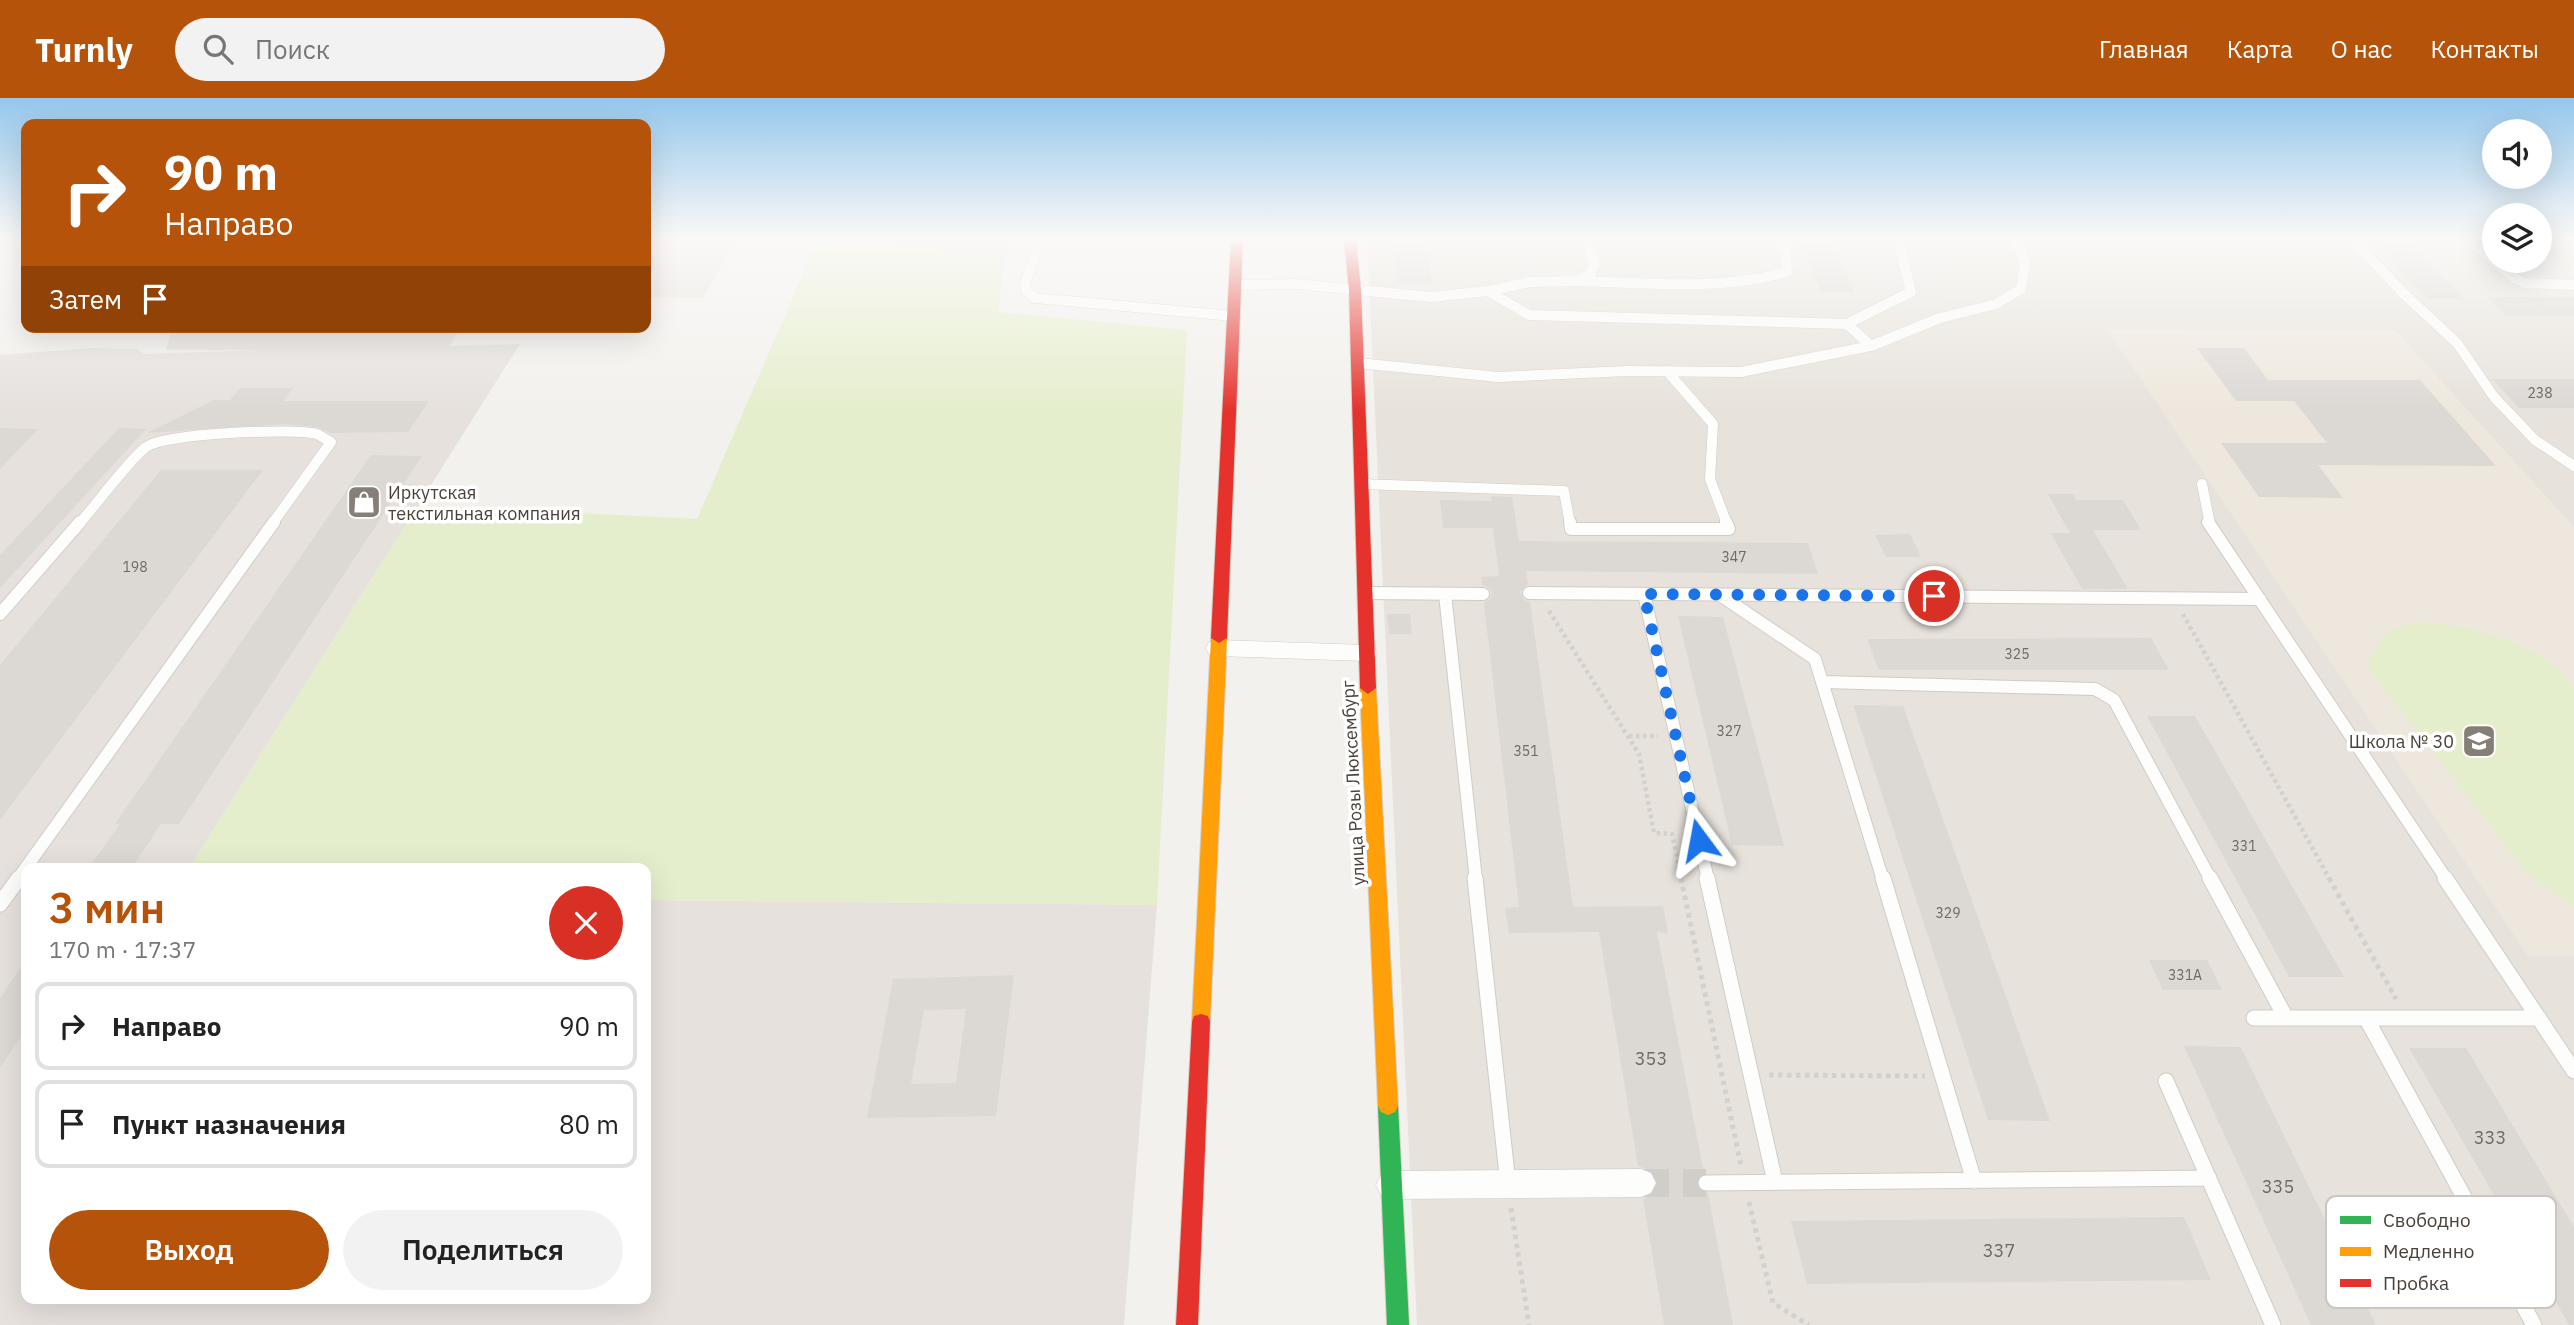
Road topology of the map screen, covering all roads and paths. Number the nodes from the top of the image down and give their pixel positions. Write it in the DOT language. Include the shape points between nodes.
graph roads {
  1 [pos="1033,296"];
  2 [pos="1234,296"];
  3 [pos="1355,296"];
  4 [pos="1497,296"];
  5 [pos="1902,296"];
  6 [pos="2009,296"];
  7 [pos="2407,296"];
  8 [pos="1233,316"];
  9 [pos="1847,324"];
  10 [pos="1871,346"];
  11 [pos="1358,363"];
  12 [pos="1667,371"];
  13 [pos="2574,466"];
  14 [pos="1359,484"];
  15 [pos="2202,484"];
  16 [pos="1364,593"];
  17 [pos="1533,593"];
  18 [pos="1445,594"];
  19 [pos="1483,594"];
  20 [pos="1644,594"];
  21 [pos="1720,595"];
  22 [pos="2175,598"];
  23 [pos="2260,599"];
  24 [pos="0,614"];
  25 [pos="1217,648"];
  26 [pos="1366,653"];
  27 [pos="1824,682"];
  28 [pos="1628,736"];
  29 [pos="1675,736"];
  30 [pos="29,863"];
  31 [pos="21,875"];
  32 [pos="0,904"];
  33 [pos="2254,1018"];
  34 [pos="2286,1018"];
  35 [pos="2365,1018"];
  36 [pos="2407,1018"];
  37 [pos="2539,1018"];
  38 [pos="2574,1071"];
  39 [pos="1751,1075"];
  40 [pos="1943,1076"];
  41 [pos="2166,1081"];
  42 [pos="2209,1178"];
  43 [pos="1974,1181"];
  44 [pos="1744,1182"];
  45 [pos="1775,1182"];
  46 [pos="1641,1183"];
  47 [pos="1706,1183"];
  48 [pos="1508,1184"];
  49 [pos="1391,1185"];
  50 [pos="2463,1196"];
  51 [pos="2525,1308"];
  52 [pos="1187,1325"];
  53 [pos="1398,1325"];
  54 [pos="1529,1325"];
  55 [pos="1809,1325"];
  56 [pos="2273,1325"];
  57 [pos="2534,1325"];
  1 -- 8 [label="lane"];
  2 -- 8 [label="street"];
  3 -- 11 [label="street, улица Розы Люксембург"];
  4 -- 9 [label="lane" via="1529,315"];
  5 -- 9 [label="lane"];
  6 -- 10 [label="lane"];
  7 -- 13 [label="lane" via="2457,343 2494,397 2535,440"];
  8 -- 25 [label="street"];
  9 -- 10 [label="lane"];
  10 -- 12 [label="lane" via="1741,372"];
  11 -- 12 [label="lane" via="1497,377"];
  11 -- 14 [label="street, улица Розы Люксембург"];
  12 -- 14 [label="lane" via="1713,424 1710,480 1729,529 1571,529 1564,491"];
  14 -- 16 [label="street, улица Розы Люксембург"];
  15 -- 23 [label="lane" via="2207,520"];
  16 -- 18 [label="lane"];
  16 -- 26 [label="street, улица Розы Люксембург"];
  17 -- 20 [label="lane"];
  17 -- 28 [label="path"];
  18 -- 19 [label="lane"];
  18 -- 48 [label="lane"];
  20 -- 21 [label="lane"];
  20 -- 29 [label="lane"];
  21 -- 22 [label="lane"];
  21 -- 27 [label="lane" via="1815,659"];
  22 -- 23 [label="lane"];
  22 -- 36 [label="path"];
  23 -- 37 [label="lane"];
  24 -- 30 [label="lane" via="147,446 186,435 316,434 331,442"];
  25 -- 26 [label="street"];
  25 -- 52 [label="street"];
  26 -- 49 [label="street, улица Розы Люксембург"];
  27 -- 34 [label="lane" via="2095,688 2114,700"];
  27 -- 40 [label="lane"];
  28 -- 29 [label="path"];
  28 -- 44 [label="path" via="1639,754 1654,834 1672,834"];
  29 -- 39 [label="lane"];
  31 -- 32 [label="lane"];
  33 -- 34 [label="lane"];
  34 -- 35 [label="lane"];
  35 -- 36 [label="lane"];
  35 -- 50 [label="lane"];
  36 -- 37 [label="lane"];
  37 -- 38 [label="lane"];
  39 -- 40 [label="path"];
  39 -- 45 [label="lane"];
  40 -- 43 [label="lane"];
  41 -- 42 [label="lane"];
  42 -- 43 [label="lane"];
  42 -- 56 [label="lane"];
  43 -- 45 [label="lane"];
  44 -- 45 [label="lane"];
  44 -- 47 [label="lane"];
  44 -- 55 [label="path" via="1773,1303"];
  46 -- 48 [label="street"];
  48 -- 49 [label="street"];
  48 -- 54 [label="path"];
  49 -- 53 [label="street, улица Розы Люксембург"];
  51 -- 57 [label="lane"];
}
